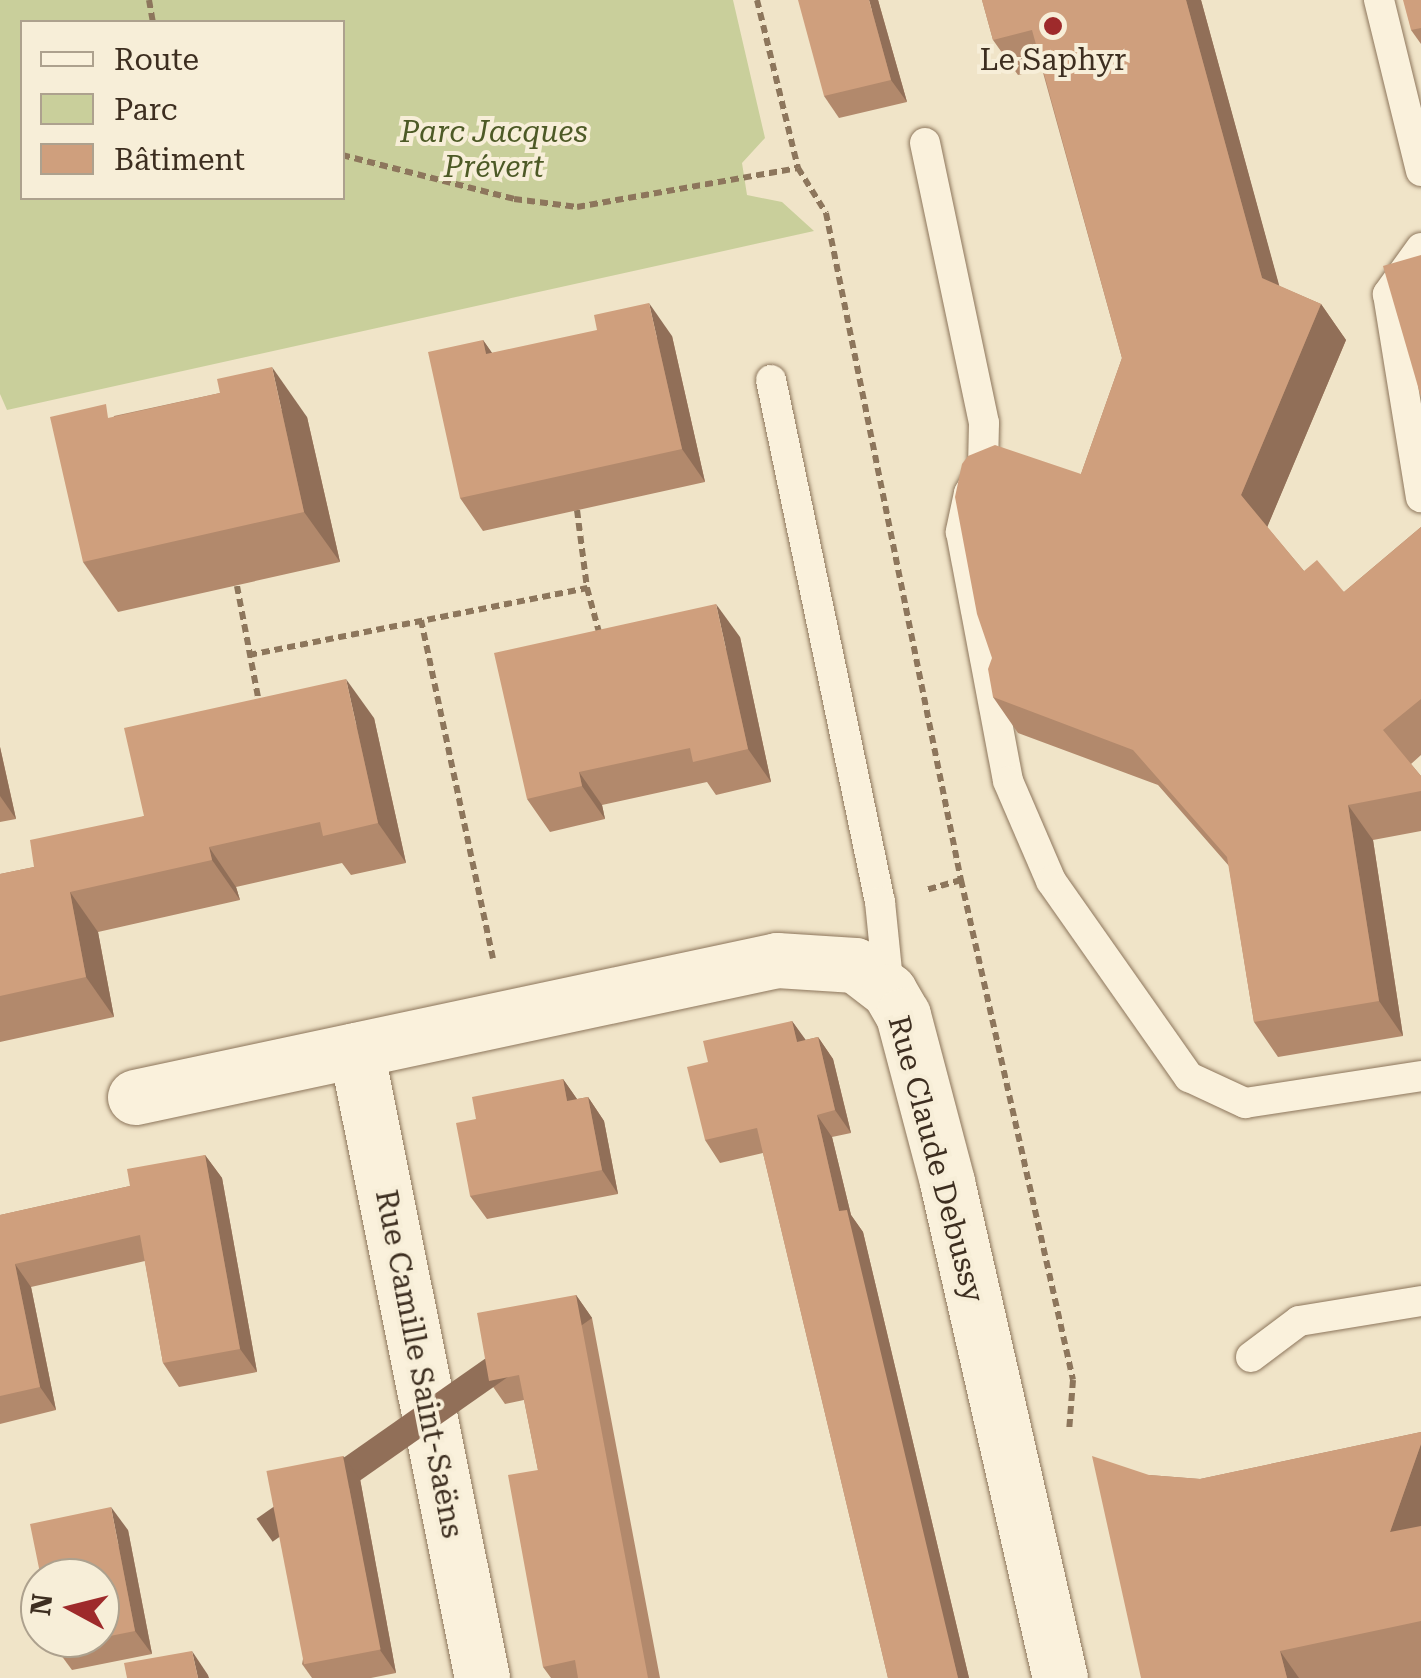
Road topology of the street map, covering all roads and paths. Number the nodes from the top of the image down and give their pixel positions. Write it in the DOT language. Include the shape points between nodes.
graph roads {
  1 [pos="757,0"];
  2 [pos="1379,0"];
  3 [pos="924,143"];
  4 [pos="345,156"];
  5 [pos="798,168"];
  6 [pos="1421,171"];
  7 [pos="1421,248"];
  8 [pos="771,380"];
  9 [pos="1421,497"];
  10 [pos="577,510"];
  11 [pos="236,586"];
  12 [pos="587,588"];
  13 [pos="421,620"];
  14 [pos="604,650"];
  15 [pos="249,654"];
  16 [pos="260,707"];
  17 [pos="961,880"];
  18 [pos="880,902"];
  19 [pos="889,991"];
  20 [pos="506,1018"];
  21 [pos="356,1050"];
  22 [pos="1421,1076"];
  23 [pos="135,1097"];
  24 [pos="1421,1301"];
  25 [pos="1251,1356"];
  26 [pos="1068,1439"];
  27 [pos="482,1678"];
  28 [pos="1060,1678"];
  1 -- 5 [label="path"];
  2 -- 6 [label="lane"];
  3 -- 22 [label="lane" via="984,423 983,467 961,532 1008,781 1051,881 1188,1077 1246,1103"];
  4 -- 5 [label="path" via="514,199 577,207"];
  5 -- 17 [label="path" via="826,213"];
  7 -- 9 [label="lane" via="1388,294"];
  8 -- 18 [label="lane"];
  10 -- 12 [label="path"];
  11 -- 15 [label="path"];
  12 -- 13 [label="path"];
  12 -- 14 [label="path"];
  13 -- 15 [label="path"];
  13 -- 20 [label="path"];
  15 -- 16 [label="path"];
  17 -- 18 [label="path"];
  17 -- 26 [label="path" via="1073,1380"];
  18 -- 19 [label="lane"];
  19 -- 20 [label="street, Rue Claude Debussy" via="855,965 777,960"];
  19 -- 28 [label="street, Rue Claude Debussy" via="903,1015 947,1182"];
  20 -- 21 [label="street, Rue Claude Debussy"];
  21 -- 23 [label="street, Rue Claude Debussy"];
  21 -- 27 [label="street, Rue Camille Saint-Saëns"];
  24 -- 25 [label="lane" via="1299,1321"];
}
